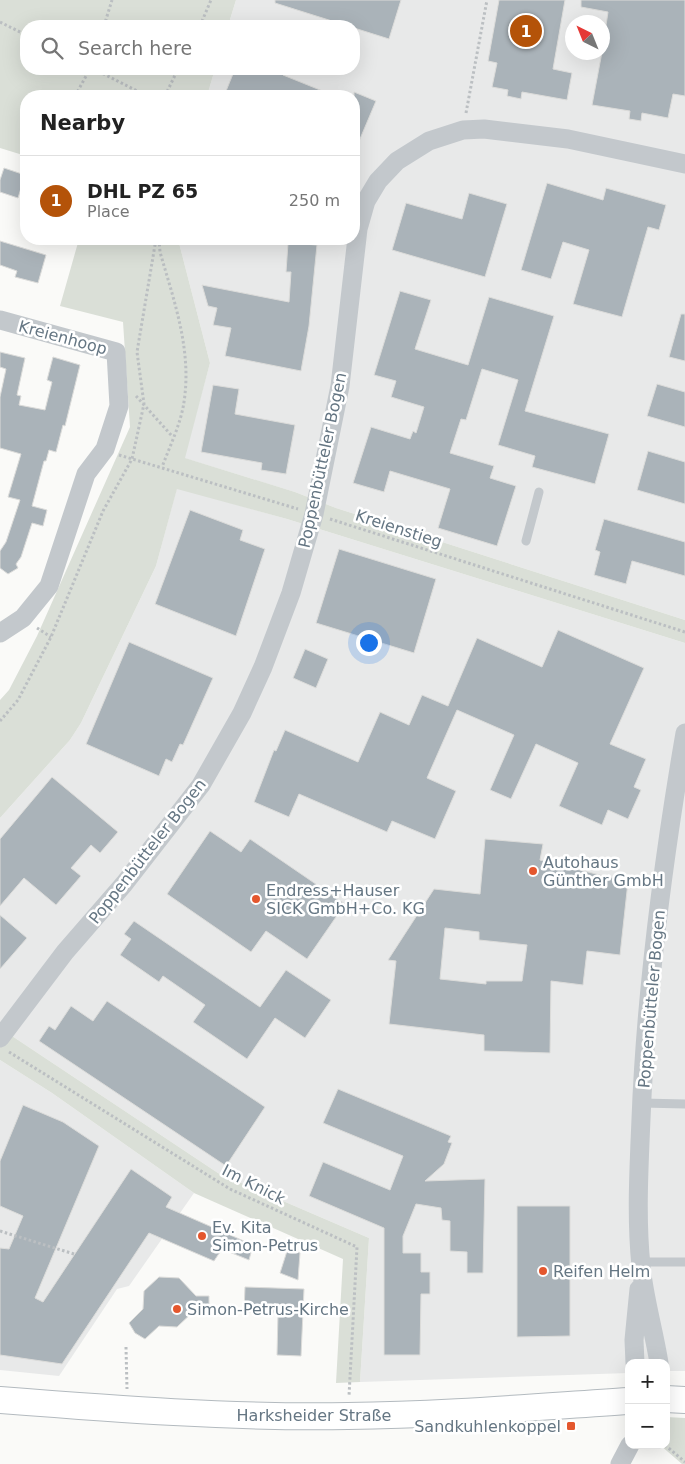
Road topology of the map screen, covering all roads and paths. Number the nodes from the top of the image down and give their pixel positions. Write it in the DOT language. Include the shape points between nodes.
graph roads {
  1 [pos="112,0"];
  2 [pos="211,0"];
  3 [pos="487,0"];
  4 [pos="106,20"];
  5 [pos="203,20"];
  6 [pos="0,22"];
  7 [pos="20,32"];
  8 [pos="88,75"];
  9 [pos="104,75"];
  10 [pos="175,75"];
  11 [pos="79,90"];
  12 [pos="135,90"];
  13 [pos="168,90"];
  14 [pos="463,130"];
  15 [pos="685,164"];
  16 [pos="360,222"];
  17 [pos="159,245"];
  18 [pos="356,245"];
  19 [pos="0,320"];
  20 [pos="118,376"];
  21 [pos="173,436"];
  22 [pos="105,449"];
  23 [pos="162,467"];
  24 [pos="539,492"];
  25 [pos="314,514"];
  26 [pos="526,541"];
  27 [pos="685,632"];
  28 [pos="0,633"];
  29 [pos="685,733"];
  30 [pos="0,1038"];
  31 [pos="0,1047"];
  32 [pos="642,1103"];
  33 [pos="685,1104"];
  34 [pos="0,1231"];
  35 [pos="74,1254"];
  36 [pos="685,1262"];
  37 [pos="641,1265"];
  38 [pos="126,1347"];
  39 [pos="635,1359"];
  40 [pos="658,1359"];
  41 [pos="126,1378"];
  42 [pos="0,1400"];
  43 [pos="670,1400"];
  44 [pos="685,1400"];
  45 [pos="625,1401"];
  46 [pos="348,1416"];
  47 [pos="628,1449"];
  48 [pos="670,1449"];
  49 [pos="685,1462"];
  50 [pos="620,1464"];
  1 -- 4 [label="path"];
  2 -- 5 [label="path"];
  3 -- 14 [label="path"];
  6 -- 7 [label="path"];
  8 -- 11 [label="path"];
  9 -- 12 [label="path"];
  10 -- 13 [label="path"];
  14 -- 15 [label="street, Poppenbütteler Bogen" via="541,135"];
  14 -- 16 [label="street, Poppenbütteler Bogen" via="429,141 397,161 378,181 366,202"];
  17 -- 21 [label="path" via="182,332 187,369 184,404"];
  18 -- 25 [label="street, Poppenbütteler Bogen" via="340,386"];
  19 -- 20 [label="street, Kreienhoop" via="116,352"];
  20 -- 21 [label="path"];
  20 -- 22 [label="street, Kreienhoop" via="118,406"];
  21 -- 23 [label="path"];
  22 -- 23 [label="path, Kreienstieg"];
  22 -- 28 [label="street" via="86,474 49,586 23,618"];
  23 -- 25 [label="path, Kreienstieg"];
  24 -- 26 [label="lane"];
  25 -- 27 [label="path, Kreienstieg"];
  25 -- 30 [label="street, Poppenbütteler Bogen" via="263,667 239,720 201,785"];
  29 -- 32 [label="street, Poppenbütteler Bogen" via="667,839 648,1000"];
  31 -- 46 [label="path, Im Knick" via="230,1189 357,1246"];
  32 -- 33 [label="lane"];
  32 -- 37 [label="street, Poppenbütteler Bogen"];
  34 -- 35 [label="path"];
  36 -- 37 [label="lane"];
  37 -- 39 [label="street, Poppenbütteler Bogen"];
  37 -- 40 [label="street, Poppenbütteler Bogen"];
  38 -- 41 [label="path"];
  42 -- 46 [label="main road, Harksheider Straße" via="156,1412"];
  43 -- 44 [label="main road"];
  45 -- 46 [label="main road, Harksheider Straße" via="414,1415"];
  47 -- 50 [label="street"];
  48 -- 49 [label="path"];
}
